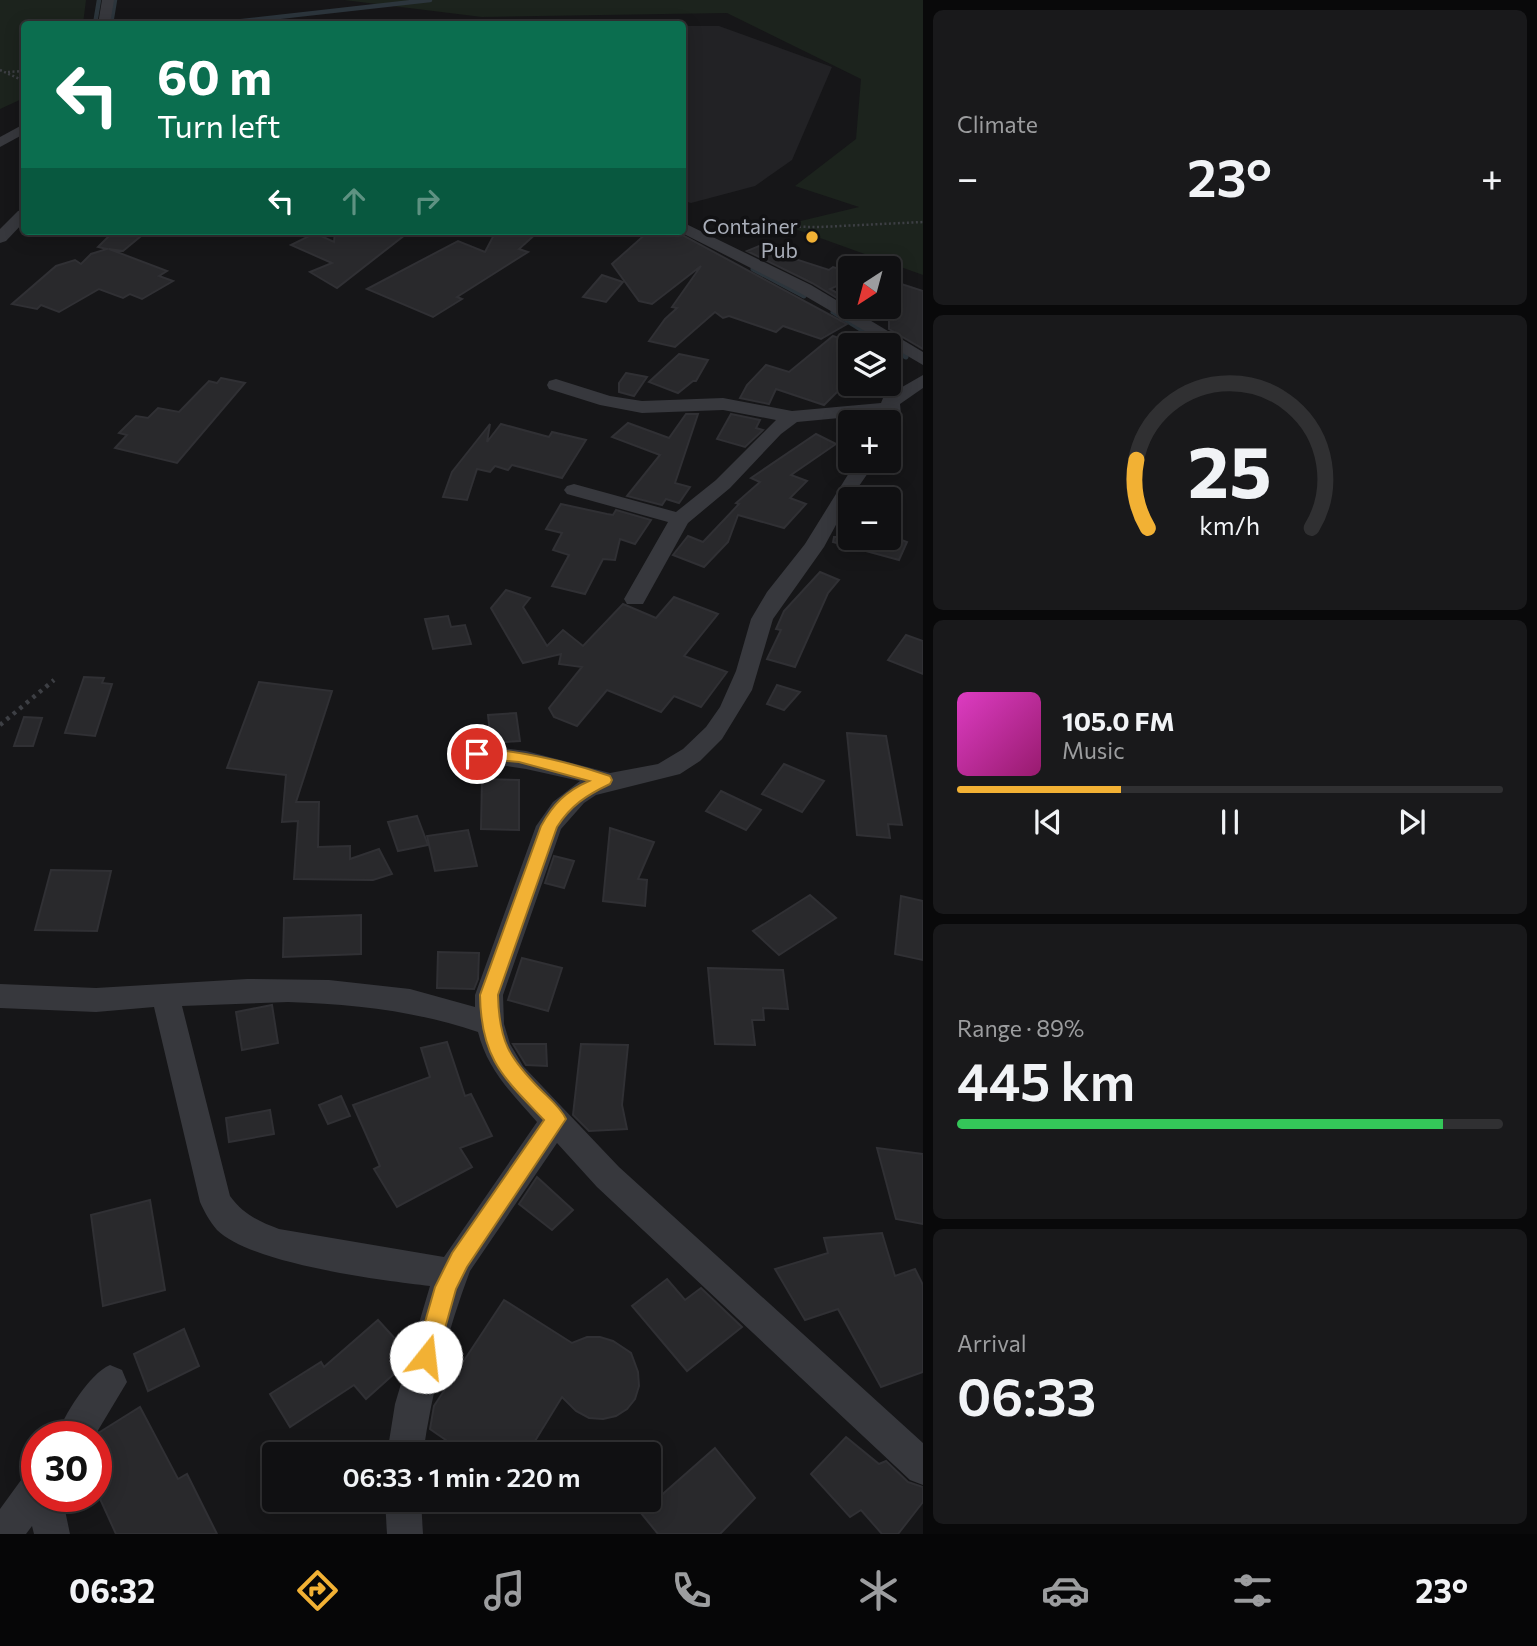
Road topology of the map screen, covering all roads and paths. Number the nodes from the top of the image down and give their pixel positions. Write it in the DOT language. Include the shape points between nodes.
graph roads {
  1 [pos="108,0"];
  2 [pos="104,21"];
  3 [pos="0,70"];
  4 [pos="21,71"];
  5 [pos="7,72"];
  6 [pos="21,79"];
  7 [pos="21,121"];
  8 [pos="0,125"];
  9 [pos="21,130"];
  10 [pos="0,143"];
  11 [pos="21,218"];
  12 [pos="923,222"];
  13 [pos="715,226"];
  14 [pos="686,229"];
  15 [pos="0,238"];
  16 [pos="923,360"];
  17 [pos="923,380"];
  18 [pos="556,384"];
  19 [pos="889,408"];
  20 [pos="792,417"];
  21 [pos="858,473"];
  22 [pos="574,491"];
  23 [pos="680,519"];
  24 [pos="635,598"];
  25 [pos="54,680"];
  26 [pos="0,724"];
  27 [pos="477,754"];
  28 [pos="604,780"];
  29 [pos="165,995"];
  30 [pos="0,996"];
  31 [pos="490,1024"];
  32 [pos="556,1119"];
  33 [pos="453,1274"];
  34 [pos="110,1382"];
  35 [pos="84,1421"];
  36 [pos="407,1442"];
  37 [pos="923,1467"];
  38 [pos="21,1511"];
  39 [pos="47,1512"];
  40 [pos="404,1512"];
  41 [pos="4,1534"];
  42 [pos="52,1534"];
  43 [pos="405,1534"];
  1 -- 2 [label="street"];
  3 -- 5 [label="path"];
  4 -- 5 [label="path"];
  5 -- 6 [label="path"];
  7 -- 8 [label="street"];
  9 -- 10 [label="street"];
  11 -- 15 [label="street"];
  12 -- 13 [label="path"];
  14 -- 16 [label="street" via="796,283"];
  17 -- 19 [label="street" via="890,402"];
  18 -- 20 [label="street" via="629,406 723,404"];
  19 -- 20 [label="street"];
  20 -- 23 [label="street"];
  21 -- 28 [label="street" via="815,546 771,604 757,630 751,661 732,708 715,732 688,758 666,770"];
  22 -- 23 [label="street"];
  23 -- 24 [label="street"];
  25 -- 26 [label="path"];
  27 -- 28 [label="street" via="519,757"];
  28 -- 31 [label="street" via="577,793 549,826 489,995"];
  29 -- 30 [label="street" via="96,1000"];
  29 -- 31 [label="street" via="343,990 409,999"];
  29 -- 33 [label="street" via="216,1202 229,1219 245,1231 279,1244"];
  31 -- 32 [label="street" via="496,1048 513,1075"];
  32 -- 33 [label="street"];
  32 -- 37 [label="street" via="608,1177"];
  33 -- 36 [label="street" via="412,1404"];
  34 -- 35 [label="street"];
  38 -- 41 [label="street"];
  39 -- 42 [label="street"];
  40 -- 43 [label="street"];
}
